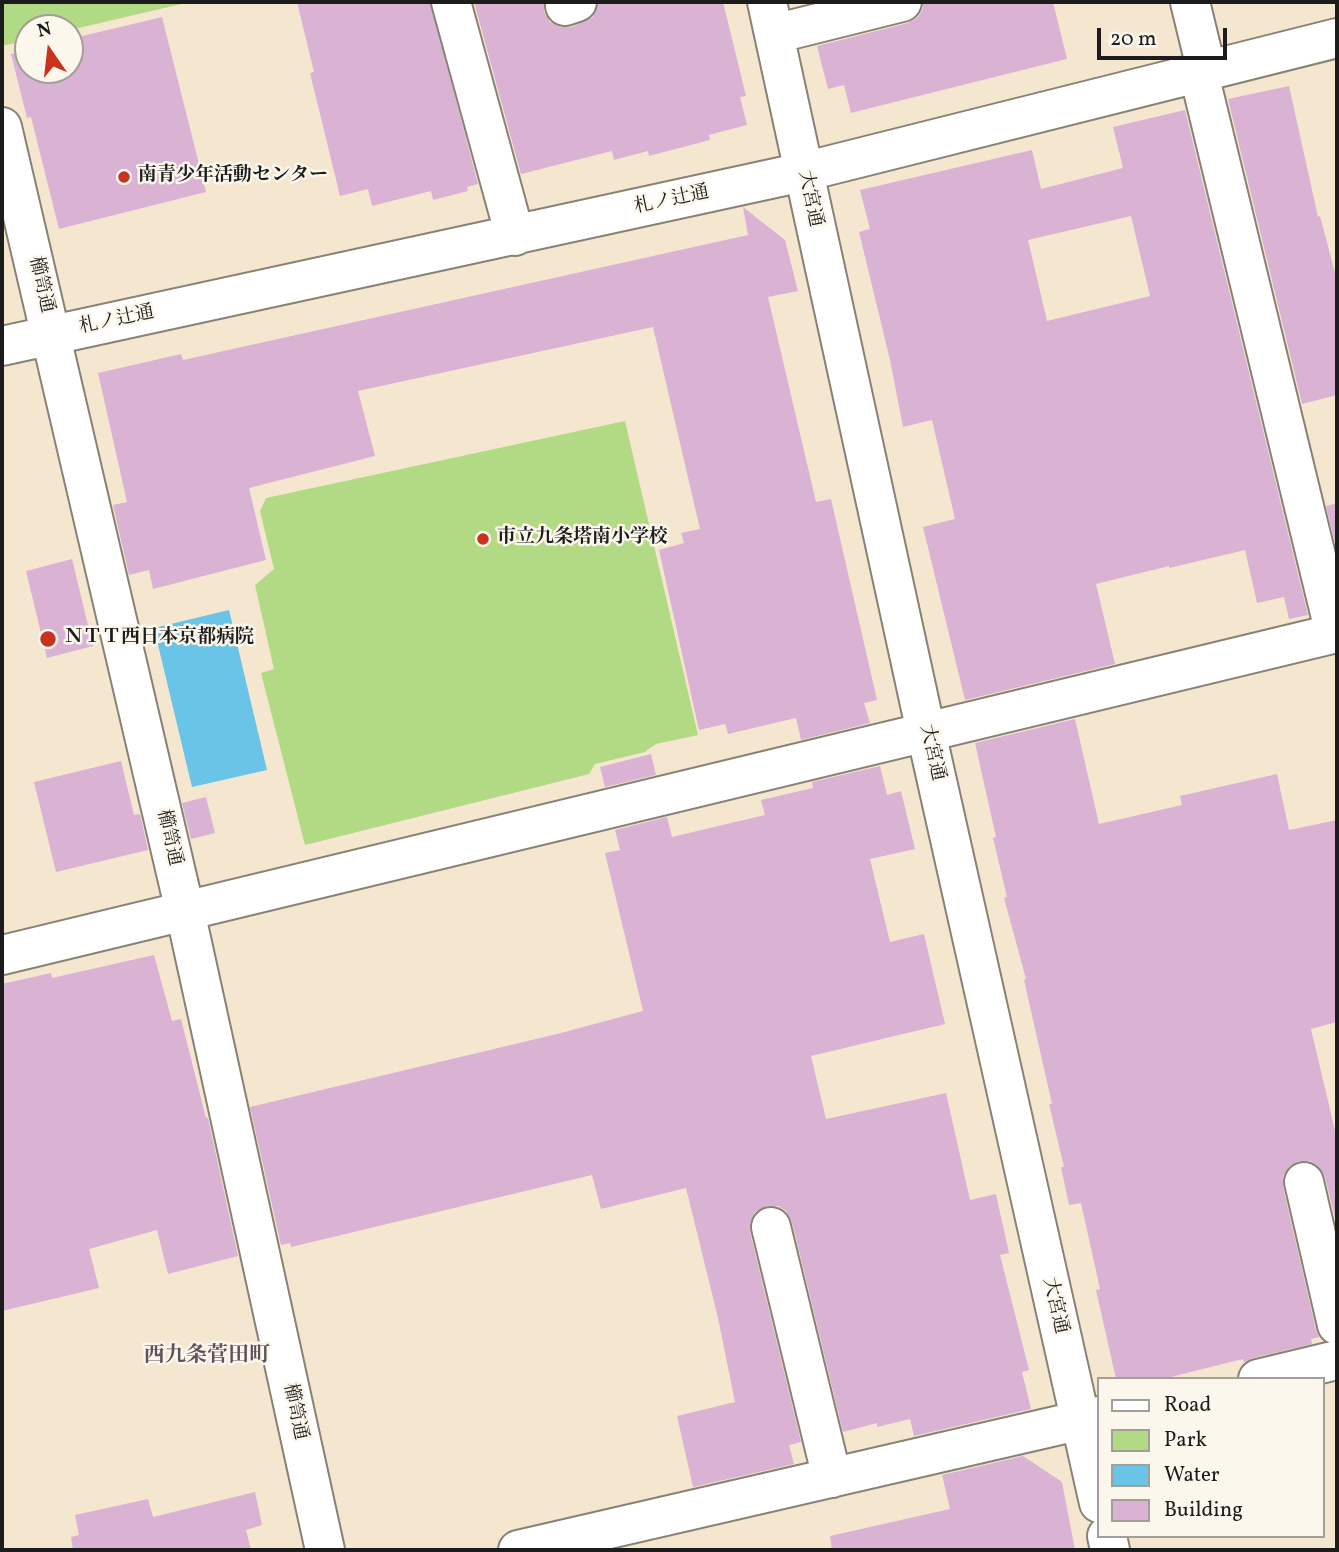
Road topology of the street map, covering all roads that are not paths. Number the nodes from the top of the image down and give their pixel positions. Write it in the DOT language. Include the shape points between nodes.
graph roads {
  1 [pos="451,2"];
  2 [pos="902,2"];
  3 [pos="1190,2"];
  4 [pos="771,18"];
  5 [pos="1337,38"];
  6 [pos="1203,73"];
  7 [pos="2,127"];
  8 [pos="803,172"];
  9 [pos="515,236"];
  10 [pos="51,335"];
  11 [pos="2,346"];
  12 [pos="1336,633"];
  13 [pos="926,732"];
  14 [pos="185,911"];
  15 [pos="2,955"];
  16 [pos="1304,1182"];
  17 [pos="771,1227"];
  18 [pos="1337,1325"];
  19 [pos="1337,1360"];
  20 [pos="1266,1377"];
  21 [pos="1089,1418"];
  22 [pos="832,1478"];
  23 [pos="1098,1494"];
  24 [pos="325,1550"];
  25 [pos="517,1550"];
  1 -- 9 [label="street"];
  2 -- 4 [label="street"];
  3 -- 6 [label="street"];
  4 -- 8 [label="street, 大宮通"];
  5 -- 6 [label="street, 札ノ辻通"];
  6 -- 8 [label="street, 札ノ辻通"];
  6 -- 12 [label="street"];
  7 -- 10 [label="street, 櫛笥通"];
  8 -- 9 [label="street, 札ノ辻通"];
  8 -- 13 [label="street, 大宮通"];
  9 -- 10 [label="street, 札ノ辻通"];
  10 -- 11 [label="street, 札ノ辻通"];
  10 -- 14 [label="street, 櫛笥通"];
  12 -- 13 [label="street"];
  13 -- 14 [label="street"];
  13 -- 21 [label="street, 大宮通"];
  14 -- 15 [label="street"];
  14 -- 24 [label="street, 櫛笥通"];
  16 -- 18 [label="street"];
  17 -- 22 [label="street"];
  19 -- 20 [label="street"];
  21 -- 22 [label="street"];
  21 -- 23 [label="street, 大宮通"];
  22 -- 25 [label="street"];
}
